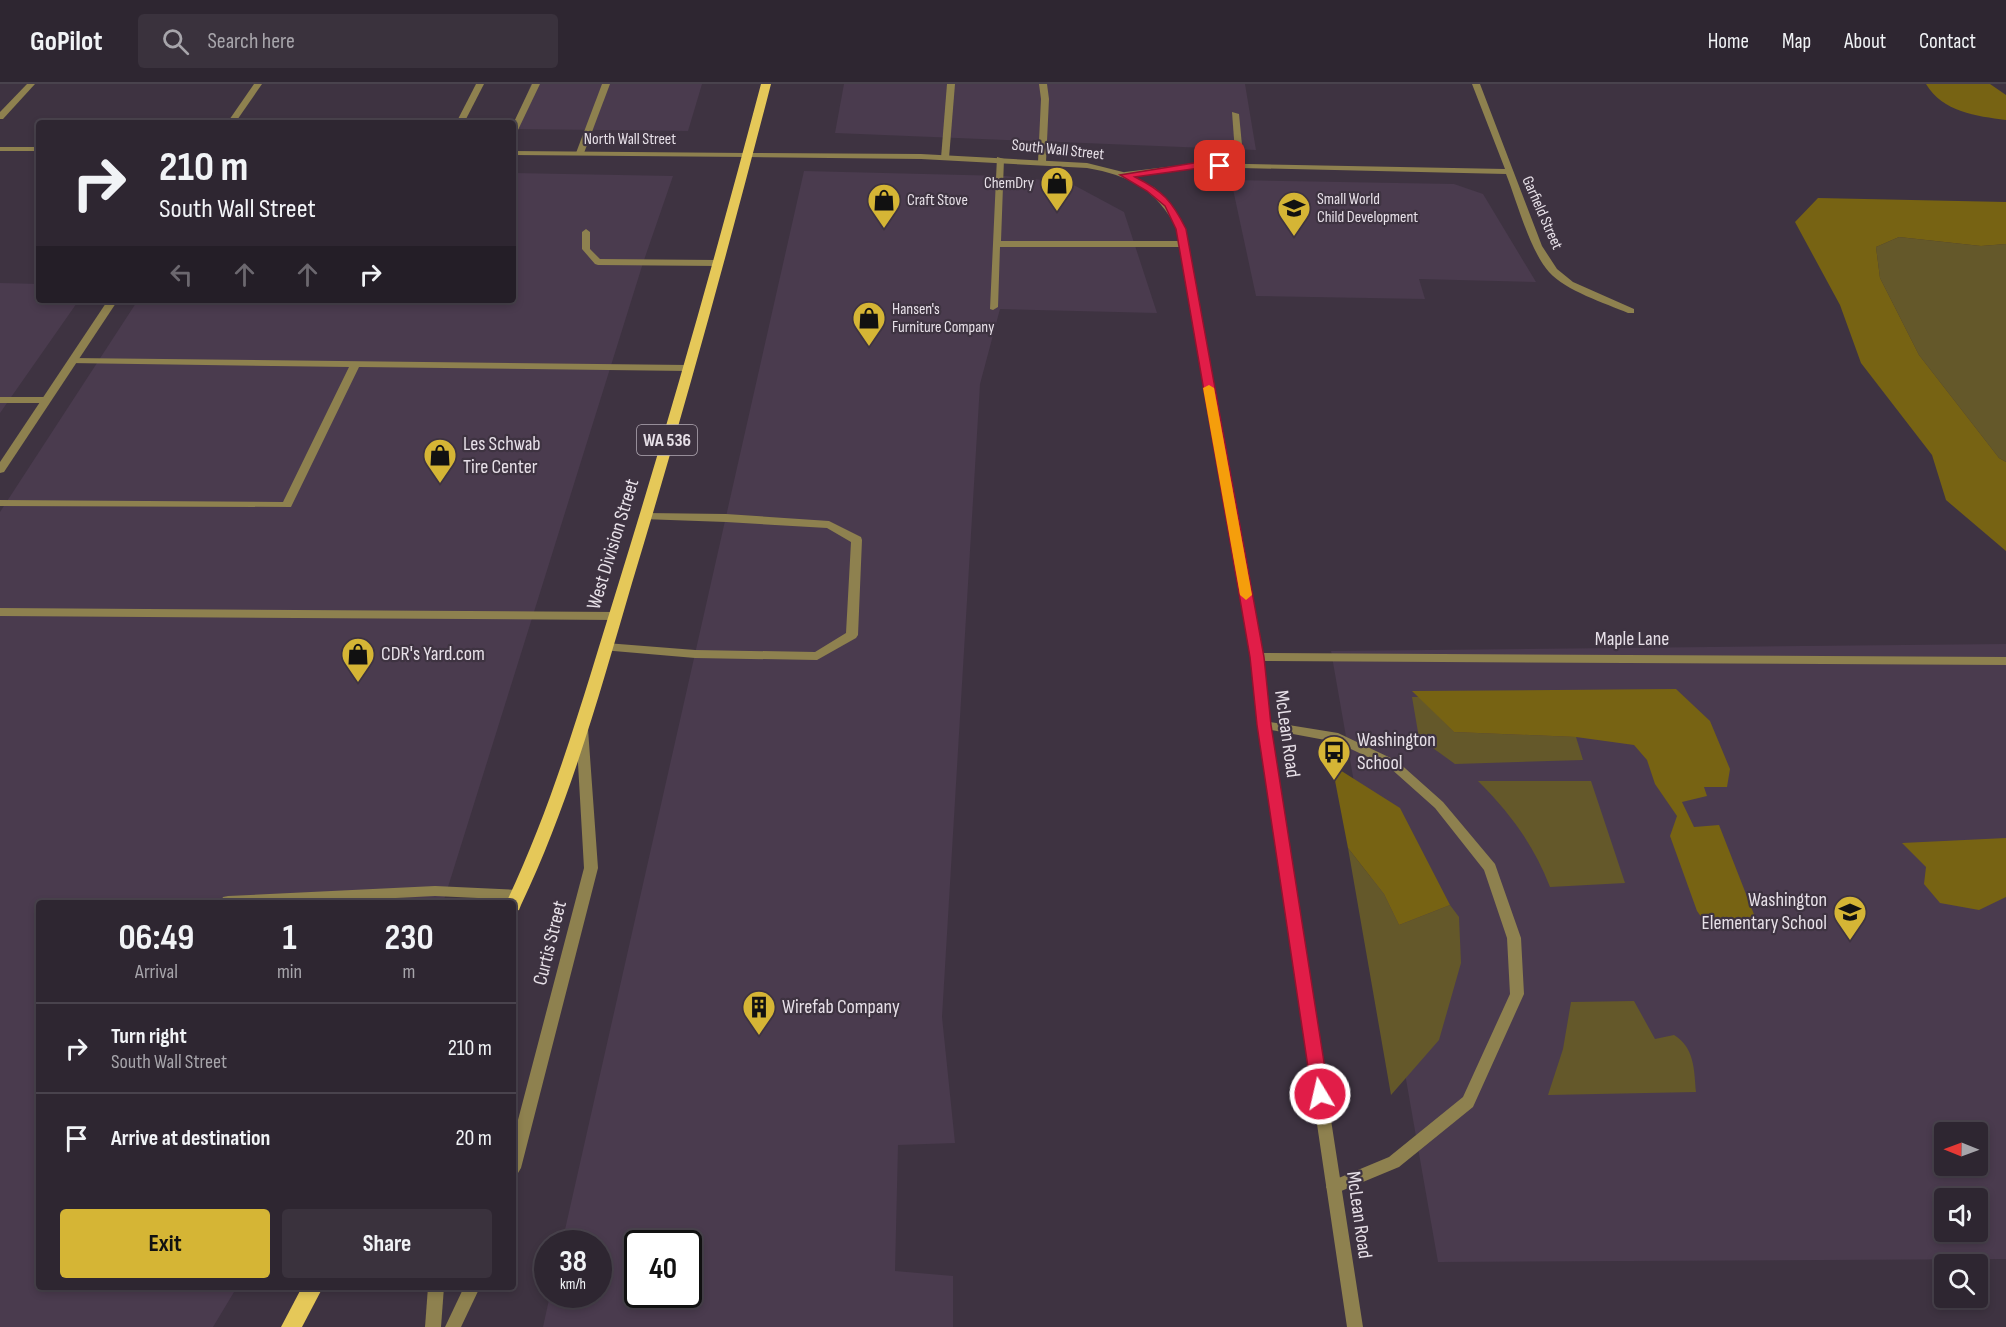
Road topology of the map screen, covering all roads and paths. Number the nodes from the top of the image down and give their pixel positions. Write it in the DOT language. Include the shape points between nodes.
graph roads {
  1 [pos="31,84"];
  2 [pos="258,84"];
  3 [pos="480,84"];
  4 [pos="536,84"];
  5 [pos="606,84"];
  6 [pos="766,84"];
  7 [pos="951,84"];
  8 [pos="1043,84"];
  9 [pos="1476,84"];
  10 [pos="1235,114"];
  11 [pos="0,117"];
  12 [pos="233,120"];
  13 [pos="462,120"];
  14 [pos="516,126"];
  15 [pos="0,149"];
  16 [pos="36,149"];
  17 [pos="516,153"];
  18 [pos="580,153"];
  19 [pos="747,154"];
  20 [pos="945,158"];
  21 [pos="1000,159"];
  22 [pos="1042,162"];
  23 [pos="1240,166"];
  24 [pos="1508,172"];
  25 [pos="1125,175"];
  26 [pos="586,232"];
  27 [pos="996,244"];
  28 [pos="1183,244"];
  29 [pos="717,263"];
  30 [pos="111,303"];
  31 [pos="993,307"];
  32 [pos="1631,310"];
  33 [pos="72,361"];
  34 [pos="355,364"];
  35 [pos="688,369"];
  36 [pos="0,400"];
  37 [pos="46,400"];
  38 [pos="1,466"];
  39 [pos="0,503"];
  40 [pos="646,517"];
  41 [pos="0,612"];
  42 [pos="615,616"];
  43 [pos="606,647"];
  44 [pos="1257,657"];
  45 [pos="2006,661"];
  46 [pos="582,724"];
  47 [pos="1264,725"];
  48 [pos="249,900"];
  49 [pos="516,900"];
  50 [pos="516,1156"];
  51 [pos="1334,1186"];
  52 [pos="311,1290"];
  53 [pos="436,1290"];
  54 [pos="471,1290"];
  55 [pos="291,1327"];
  56 [pos="433,1327"];
  57 [pos="453,1327"];
  58 [pos="1355,1327"];
  1 -- 11 [label="street"];
  2 -- 12 [label="street"];
  3 -- 13 [label="street"];
  4 -- 14 [label="street"];
  5 -- 18 [label="street"];
  6 -- 19 [label="main road, West Division Street / WA 536"];
  7 -- 20 [label="street"];
  8 -- 22 [label="street"];
  9 -- 24 [label="street, Garfield Street"];
  10 -- 23 [label="street"];
  15 -- 16 [label="street"];
  17 -- 18 [label="street, North Wall Street"];
  18 -- 19 [label="street, North Wall Street"];
  19 -- 20 [label="street, South Wall Street"];
  19 -- 29 [label="main road, West Division Street / WA 536"];
  20 -- 21 [label="street, South Wall Street"];
  21 -- 22 [label="street, South Wall Street"];
  21 -- 27 [label="street"];
  22 -- 25 [label="street, South Wall Street"];
  23 -- 24 [label="street, South Wall Street"];
  23 -- 25 [label="street, South Wall Street" via="1200,165"];
  24 -- 32 [label="street, Garfield Street" via="1538,246 1553,271 1570,284"];
  25 -- 28 [label="street, McLean Road" via="1169,204 1181,229"];
  26 -- 29 [label="street" via="586,249 598,261"];
  27 -- 28 [label="street"];
  27 -- 31 [label="street"];
  28 -- 44 [label="street, McLean Road"];
  29 -- 35 [label="main road, West Division Street / WA 536"];
  30 -- 33 [label="street"];
  33 -- 34 [label="street"];
  33 -- 37 [label="street"];
  34 -- 35 [label="street"];
  34 -- 39 [label="street" via="287,505"];
  35 -- 40 [label="main road, West Division Street / WA 536"];
  36 -- 37 [label="street"];
  37 -- 38 [label="street"];
  40 -- 42 [label="main road, West Division Street / WA 536"];
  40 -- 43 [label="street" via="829,525 857,540 852,635 817,656 695,654"];
  41 -- 42 [label="street"];
  42 -- 43 [label="main road, West Division Street / WA 536"];
  43 -- 46 [label="main road, West Division Street / WA 536"];
  44 -- 45 [label="street, Maple Lane"];
  44 -- 47 [label="street, McLean Road"];
  46 -- 49 [label="main road, West Division Street / WA 536" via="533,866"];
  46 -- 50 [label="street, Curtis Street" via="591,868"];
  47 -- 51 [label="street, McLean Road"];
  47 -- 51 [label="street" via="1338,738 1393,765 1439,805 1490,868 1514,938 1517,994 1468,1102 1394,1162"];
  48 -- 49 [label="street" via="435,891"];
  51 -- 58 [label="street, McLean Road"];
  52 -- 55 [label="main road"];
  53 -- 56 [label="street"];
  54 -- 57 [label="street"];
}
